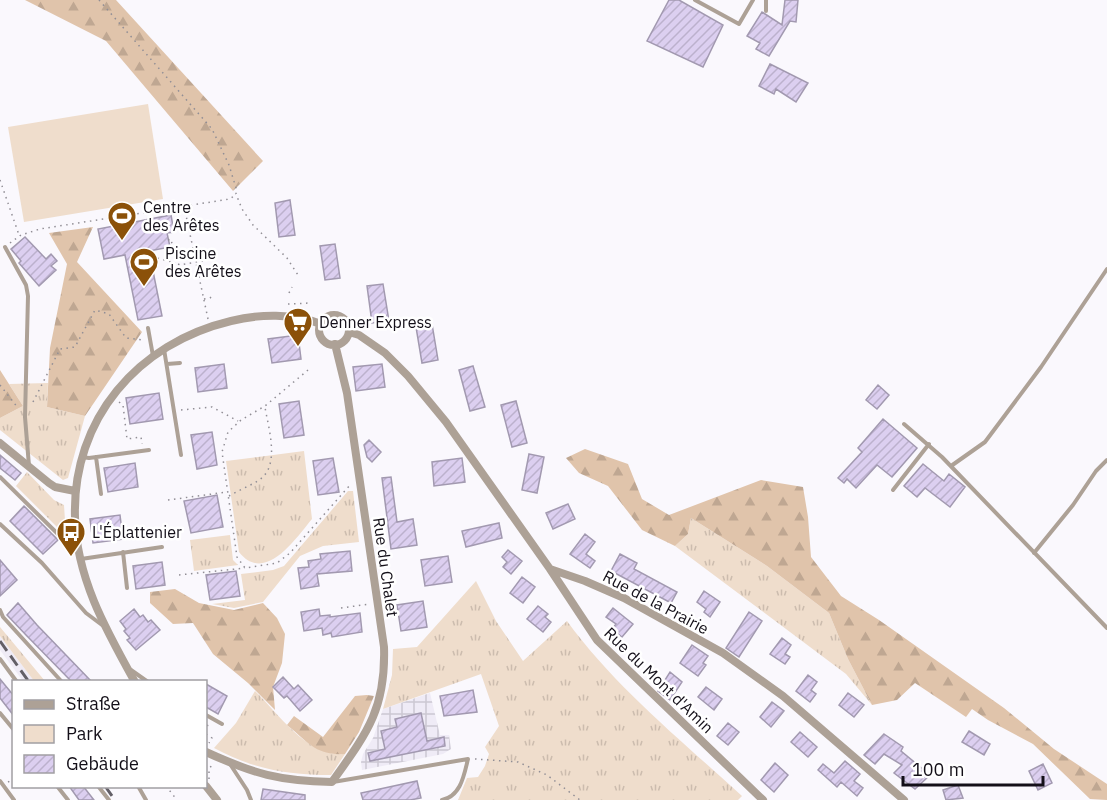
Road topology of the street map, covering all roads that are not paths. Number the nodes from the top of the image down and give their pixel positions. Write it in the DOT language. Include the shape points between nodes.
graph roads {
  1 [pos="695,0"];
  2 [pos="753,0"];
  3 [pos="766,0"];
  4 [pos="766,12"];
  5 [pos="5,247"];
  6 [pos="1107,269"];
  7 [pos="321,324"];
  8 [pos="148,328"];
  9 [pos="349,332"];
  10 [pos="335,344"];
  11 [pos="164,348"];
  12 [pos="153,356"];
  13 [pos="180,363"];
  14 [pos="167,364"];
  15 [pos="904,424"];
  16 [pos="0,443"];
  17 [pos="928,444"];
  18 [pos="146,451"];
  19 [pos="181,454"];
  20 [pos="81,457"];
  21 [pos="96,457"];
  22 [pos="1107,460"];
  23 [pos="951,466"];
  24 [pos="29,467"];
  25 [pos="0,477"];
  26 [pos="893,490"];
  27 [pos="75,491"];
  28 [pos="101,494"];
  29 [pos="0,524"];
  30 [pos="77,545"];
  31 [pos="162,547"];
  32 [pos="123,552"];
  33 [pos="1034,552"];
  34 [pos="80,560"];
  35 [pos="550,569"];
  36 [pos="128,588"];
  37 [pos="0,610"];
  38 [pos="105,627"];
  39 [pos="1107,628"];
  40 [pos="0,659"];
  41 [pos="127,668"];
  42 [pos="16,680"];
  43 [pos="61,680"];
  44 [pos="134,680"];
  45 [pos="146,680"];
  46 [pos="0,713"];
  47 [pos="207,716"];
  48 [pos="222,724"];
  49 [pos="12,728"];
  50 [pos="207,752"];
  51 [pos="230,763"];
  52 [pos="0,780"];
  53 [pos="332,782"];
  54 [pos="207,783"];
  55 [pos="59,788"];
  56 [pos="100,788"];
  57 [pos="14,800"];
  58 [pos="68,800"];
  59 [pos="109,800"];
  60 [pos="217,800"];
  61 [pos="251,800"];
  62 [pos="442,800"];
  63 [pos="763,800"];
  64 [pos="904,800"];
  1 -- 2 [label="lane" via="740,24"];
  3 -- 4 [label="lane"];
  5 -- 24 [label="lane" via="28,296 25,417"];
  6 -- 23 [label="lane" via="986,441"];
  7 -- 9 [label="street" via="331,315 339,316 346,321"];
  7 -- 10 [label="street" via="322,338"];
  7 -- 11 [label="street" via="280,316 244,318 209,326"];
  8 -- 12 [label="lane"];
  9 -- 10 [label="street" via="344,341"];
  9 -- 35 [label="street" via="385,353 408,376 446,422"];
  10 -- 53 [label="street, Rue du Chalet" via="347,393 385,673 381,697 365,736"];
  11 -- 12 [label="street"];
  11 -- 14 [label="lane"];
  12 -- 20 [label="street" via="106,405"];
  13 -- 14 [label="lane"];
  14 -- 19 [label="lane"];
  15 -- 17 [label="lane"];
  16 -- 24 [label="street"];
  17 -- 23 [label="lane"];
  17 -- 26 [label="lane"];
  18 -- 21 [label="lane"];
  20 -- 21 [label="lane"];
  20 -- 27 [label="street"];
  21 -- 28 [label="lane"];
  22 -- 33 [label="lane"];
  23 -- 33 [label="lane"];
  24 -- 27 [label="street" via="55,487"];
  25 -- 30 [label="lane" via="65,541"];
  27 -- 30 [label="street"];
  29 -- 38 [label="lane" via="42,562 86,613"];
  30 -- 34 [label="street"];
  31 -- 32 [label="lane"];
  32 -- 34 [label="lane"];
  32 -- 36 [label="lane"];
  33 -- 39 [label="lane"];
  34 -- 38 [label="street"];
  35 -- 63 [label="street, Rue du Mont d'Amin" via="597,640"];
  35 -- 64 [label="street, Rue de la Prairie" via="624,598 723,653 783,696"];
  37 -- 43 [label="lane"];
  38 -- 41 [label="street"];
  40 -- 42 [label="lane"];
  41 -- 44 [label="street"];
  41 -- 45 [label="lane"];
  46 -- 49 [label="lane"];
  47 -- 48 [label="lane"];
  50 -- 51 [label="street"];
  51 -- 53 [label="street" via="264,776"];
  51 -- 61 [label="lane"];
  52 -- 57 [label="lane"];
  53 -- 62 [label="lane" via="468,759 457,791"];
  54 -- 60 [label="street"];
  55 -- 58 [label="lane"];
  56 -- 59 [label="lane"];
}
